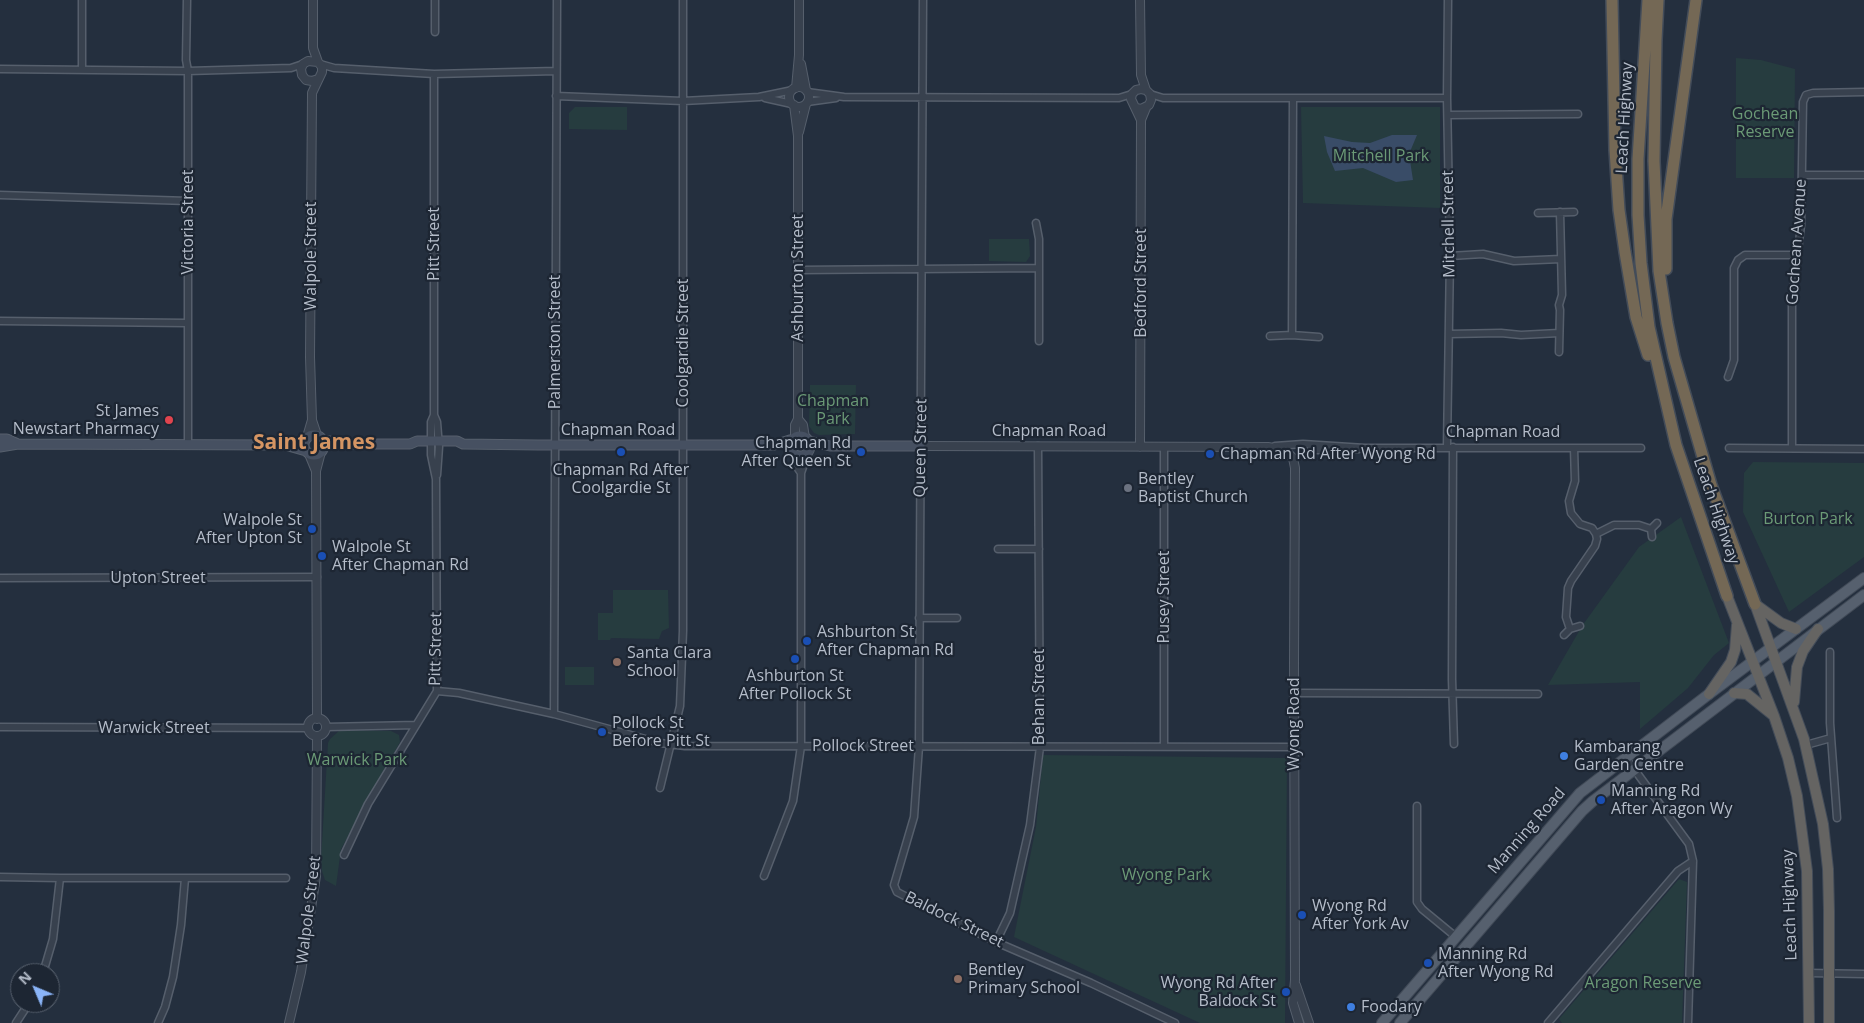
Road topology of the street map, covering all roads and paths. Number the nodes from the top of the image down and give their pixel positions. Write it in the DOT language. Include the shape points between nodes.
graph roads {
  1 [pos="82,0"];
  2 [pos="187,0"];
  3 [pos="313,0"];
  4 [pos="435,0"];
  5 [pos="557,0"];
  6 [pos="683,0"];
  7 [pos="799,0"];
  8 [pos="923,0"];
  9 [pos="1140,0"];
  10 [pos="1448,0"];
  11 [pos="1612,0"];
  12 [pos="1648,0"];
  13 [pos="1658,0"];
  14 [pos="1696,0"];
  15 [pos="435,32"];
  16 [pos="313,48"];
  17 [pos="799,55"];
  18 [pos="306,62"];
  19 [pos="319,63"];
  20 [pos="0,68"];
  21 [pos="291,68"];
  22 [pos="334,68"];
  23 [pos="82,69"];
  24 [pos="188,71"];
  25 [pos="556,71"];
  26 [pos="434,74"];
  27 [pos="1141,75"];
  28 [pos="304,77"];
  29 [pos="319,78"];
  30 [pos="794,89"];
  31 [pos="806,91"];
  32 [pos="1134,92"];
  33 [pos="1148,92"];
  34 [pos="1864,92"];
  35 [pos="312,93"];
  36 [pos="556,96"];
  37 [pos="759,97"];
  38 [pos="844,97"];
  39 [pos="924,97"];
  40 [pos="1119,98"];
  41 [pos="1163,98"];
  42 [pos="1448,98"];
  43 [pos="1293,99"];
  44 [pos="683,100"];
  45 [pos="807,103"];
  46 [pos="793,105"];
  47 [pos="1134,106"];
  48 [pos="1148,106"];
  49 [pos="1578,114"];
  50 [pos="1448,115"];
  51 [pos="1141,120"];
  52 [pos="798,136"];
  53 [pos="1803,175"];
  54 [pos="1864,175"];
  55 [pos="0,195"];
  56 [pos="188,201"];
  57 [pos="1560,212"];
  58 [pos="1574,212"];
  59 [pos="1538,213"];
  60 [pos="1036,223"];
  61 [pos="1798,255"];
  62 [pos="1450,256"];
  63 [pos="1561,259"];
  64 [pos="1039,268"];
  65 [pos="923,269"];
  66 [pos="798,270"];
  67 [pos="0,320"];
  68 [pos="187,323"];
  69 [pos="1667,323"];
  70 [pos="1559,333"];
  71 [pos="1449,334"];
  72 [pos="1292,335"];
  73 [pos="1270,336"];
  74 [pos="1319,337"];
  75 [pos="1039,341"];
  76 [pos="1559,352"];
  77 [pos="1728,378"];
  78 [pos="798,419"];
  79 [pos="312,420"];
  80 [pos="0,438"];
  81 [pos="320,438"];
  82 [pos="794,438"];
  83 [pos="306,439"];
  84 [pos="18,444"];
  85 [pos="188,444"];
  86 [pos="347,444"];
  87 [pos="435,444"];
  88 [pos="286,445"];
  89 [pos="555,445"];
  90 [pos="682,445"];
  91 [pos="774,445"];
  92 [pos="1676,445"];
  93 [pos="920,446"];
  94 [pos="1038,446"];
  95 [pos="1164,446"];
  96 [pos="0,447"];
  97 [pos="1140,447"];
  98 [pos="1268,447"];
  99 [pos="1450,447"];
  100 [pos="1792,447"];
  101 [pos="802,448"];
  102 [pos="1574,448"];
  103 [pos="1641,448"];
  104 [pos="1729,448"];
  105 [pos="1864,449"];
  106 [pos="322,451"];
  107 [pos="307,453"];
  108 [pos="1295,468"];
  109 [pos="316,471"];
  110 [pos="1657,524"];
  111 [pos="1651,529"];
  112 [pos="1596,534"];
  113 [pos="1652,537"];
  114 [pos="998,549"];
  115 [pos="1039,549"];
  116 [pos="317,577"];
  117 [pos="0,578"];
  118 [pos="1864,578"];
  119 [pos="1864,595"];
  120 [pos="1727,596"];
  121 [pos="1755,604"];
  122 [pos="920,618"];
  123 [pos="957,618"];
  124 [pos="1738,622"];
  125 [pos="1580,626"];
  126 [pos="1570,629"];
  127 [pos="1796,629"];
  128 [pos="1818,629"];
  129 [pos="1564,635"];
  130 [pos="1771,647"];
  131 [pos="1830,652"];
  132 [pos="1753,660"];
  133 [pos="1776,660"];
  134 [pos="1758,674"];
  135 [pos="437,691"];
  136 [pos="1294,693"];
  137 [pos="1452,693"];
  138 [pos="1734,693"];
  139 [pos="1538,694"];
  140 [pos="1709,694"];
  141 [pos="1794,711"];
  142 [pos="554,714"];
  143 [pos="1774,716"];
  144 [pos="317,718"];
  145 [pos="416,726"];
  146 [pos="0,727"];
  147 [pos="326,727"];
  148 [pos="308,728"];
  149 [pos="317,736"];
  150 [pos="1831,738"];
  151 [pos="1454,744"];
  152 [pos="672,745"];
  153 [pos="1806,745"];
  154 [pos="801,746"];
  155 [pos="919,746"];
  156 [pos="1040,746"];
  157 [pos="1164,747"];
  158 [pos="1294,748"];
  159 [pos="1626,758"];
  160 [pos="1634,769"];
  161 [pos="660,788"];
  162 [pos="1417,806"];
  163 [pos="1837,818"];
  164 [pos="344,855"];
  165 [pos="1693,861"];
  166 [pos="764,876"];
  167 [pos="0,877"];
  168 [pos="60,878"];
  169 [pos="185,878"];
  170 [pos="286,878"];
  171 [pos="897,892"];
  172 [pos="1456,937"];
  173 [pos="996,942"];
  174 [pos="46,963"];
  175 [pos="1809,974"];
  176 [pos="1829,974"];
  177 [pos="1864,974"];
  178 [pos="1295,980"];
  179 [pos="158,1023"];
  180 [pos="289,1023"];
  181 [pos="1175,1023"];
  182 [pos="1299,1023"];
  183 [pos="1308,1023"];
  184 [pos="1382,1023"];
  185 [pos="1400,1023"];
  186 [pos="1548,1023"];
  187 [pos="1688,1023"];
  188 [pos="1809,1023"];
  189 [pos="1829,1023"];
  1 -- 23 [label="street"];
  2 -- 24 [label="street, Victoria Street"];
  3 -- 16 [label="street"];
  4 -- 15 [label="street"];
  5 -- 25 [label="street, Palmerston Street"];
  6 -- 44 [label="street, Coolgardie Street"];
  7 -- 17 [label="street"];
  8 -- 39 [label="street, Queen Street"];
  9 -- 27 [label="street"];
  10 -- 42 [label="street, Mitchell Street"];
  11 -- 92 [label="highway" via="1615,150 1625,252 1636,317"];
  12 -- 92 [label="highway, Leach Highway" via="1638,159 1640,244 1649,326"];
  13 -- 69 [label="highway, Leach Highway" via="1654,162 1659,271"];
  14 -- 69 [label="highway" via="1666,219"];
  16 -- 18 [label="street"];
  16 -- 19 [label="street"];
  17 -- 30 [label="street"];
  17 -- 31 [label="street"];
  18 -- 19 [label="street"];
  18 -- 21 [label="street"];
  18 -- 28 [label="street" via="301,69"];
  19 -- 22 [label="street"];
  19 -- 29 [label="street" via="322,72"];
  20 -- 23 [label="street"];
  21 -- 24 [label="street"];
  21 -- 28 [label="street"];
  22 -- 26 [label="street"];
  22 -- 29 [label="street"];
  23 -- 24 [label="street"];
  24 -- 56 [label="street, Victoria Street"];
  25 -- 26 [label="street"];
  25 -- 36 [label="street, Palmerston Street"];
  26 -- 87 [label="street, Pitt Street" via="432,422"];
  27 -- 32 [label="street"];
  27 -- 33 [label="street"];
  28 -- 29 [label="street" via="312,81"];
  28 -- 35 [label="street, Walpole Street"];
  29 -- 35 [label="street, Walpole Street"];
  30 -- 31 [label="street"];
  30 -- 37 [label="street"];
  30 -- 46 [label="street" via="790,97"];
  31 -- 38 [label="street"];
  31 -- 45 [label="street" via="809,96"];
  32 -- 33 [label="street" via="1141,89"];
  32 -- 40 [label="street"];
  32 -- 47 [label="street"];
  33 -- 41 [label="street"];
  33 -- 48 [label="street" via="1151,100"];
  34 -- 53 [label="street, Gochean Avenue" via="1806,95 1803,102"];
  35 -- 79 [label="street, Walpole Street"];
  36 -- 44 [label="street"];
  36 -- 89 [label="street, Palmerston Street"];
  37 -- 44 [label="street"];
  37 -- 46 [label="street"];
  38 -- 39 [label="street"];
  38 -- 45 [label="street"];
  39 -- 40 [label="street"];
  39 -- 65 [label="street, Queen Street"];
  40 -- 47 [label="street"];
  41 -- 43 [label="street"];
  41 -- 48 [label="street"];
  42 -- 43 [label="street"];
  42 -- 50 [label="street, Mitchell Street"];
  43 -- 72 [label="street"];
  44 -- 90 [label="street, Coolgardie Street"];
  45 -- 46 [label="street" via="801,107"];
  45 -- 52 [label="street, Ashburton Street"];
  46 -- 52 [label="street, Ashburton Street"];
  47 -- 48 [label="street" via="1141,109"];
  47 -- 51 [label="street, Bedford Street"];
  48 -- 51 [label="street, Bedford Street"];
  49 -- 50 [label="street"];
  50 -- 62 [label="street, Mitchell Street"];
  51 -- 97 [label="street, Bedford Street"];
  52 -- 66 [label="street, Ashburton Street"];
  53 -- 54 [label="street"];
  53 -- 61 [label="street, Gochean Avenue"];
  55 -- 56 [label="street"];
  56 -- 68 [label="street, Victoria Street"];
  57 -- 58 [label="street"];
  57 -- 59 [label="street"];
  57 -- 63 [label="street"];
  60 -- 64 [label="street"];
  61 -- 77 [label="street" via="1745,255 1738,260 1734,268 1734,360"];
  61 -- 100 [label="street, Gochean Avenue" via="1792,301"];
  62 -- 63 [label="street" via="1483,254 1514,261"];
  62 -- 71 [label="street, Mitchell Street"];
  63 -- 70 [label="street"];
  64 -- 65 [label="street"];
  64 -- 75 [label="street"];
  65 -- 66 [label="street"];
  65 -- 93 [label="street, Queen Street"];
  66 -- 78 [label="street, Ashburton Street"];
  67 -- 68 [label="street"];
  68 -- 85 [label="street, Victoria Street"];
  69 -- 121 [label="highway, Leach Highway" via="1711,485"];
  70 -- 71 [label="street"];
  70 -- 76 [label="street"];
  71 -- 99 [label="street, Mitchell Street"];
  72 -- 73 [label="street"];
  72 -- 74 [label="street"];
  78 -- 82 [label="street, Ashburton Street"];
  78 -- 101 [label="street, Ashburton Street" via="802,425"];
  79 -- 81 [label="street, Walpole Street"];
  79 -- 83 [label="street, Walpole Street"];
  80 -- 84 [label="main road" via="8,438"];
  81 -- 83 [label="main road" via="312,435"];
  81 -- 86 [label="main road, Chapman Road"];
  81 -- 106 [label="main road" via="324,445"];
  82 -- 91 [label="main road, Chapman Road"];
  82 -- 101 [label="main road" via="800,436"];
  82 -- 101 [label="main road" via="790,444"];
  83 -- 88 [label="main road"];
  83 -- 107 [label="main road"];
  84 -- 85 [label="main road"];
  84 -- 96 [label="main road"];
  85 -- 88 [label="main road"];
  86 -- 87 [label="main road, Chapman Road" via="410,444 418,447"];
  86 -- 106 [label="main road, Chapman Road"];
  87 -- 89 [label="main road, Chapman Road"];
  87 -- 135 [label="street, Pitt Street" via="438,466"];
  88 -- 107 [label="main road"];
  89 -- 90 [label="main road, Chapman Road"];
  89 -- 142 [label="street, Palmerston Street"];
  90 -- 91 [label="main road, Chapman Road"];
  90 -- 152 [label="street, Coolgardie Street" via="683,631 680,706"];
  91 -- 101 [label="main road, Chapman Road" via="780,449"];
  92 -- 120 [label="highway, Leach Highway"];
  93 -- 94 [label="street, Chapman Road"];
  93 -- 101 [label="main road, Chapman Road"];
  93 -- 122 [label="street, Queen Street"];
  94 -- 97 [label="street, Chapman Road"];
  94 -- 115 [label="street, Behan Street"];
  95 -- 97 [label="street, Chapman Road"];
  95 -- 98 [label="street, Chapman Road"];
  95 -- 157 [label="street, Pusey Street"];
  98 -- 99 [label="street, Chapman Road"];
  98 -- 108 [label="street, Chapman Road" via="1285,450"];
  99 -- 102 [label="street, Chapman Road"];
  99 -- 137 [label="street, Mitchell Street"];
  100 -- 104 [label="street"];
  100 -- 105 [label="street"];
  101 -- 154 [label="street, Ashburton Street" via="795,464 801,474"];
  102 -- 103 [label="street, Chapman Road"];
  102 -- 112 [label="street" via="1575,481 1568,501 1571,514"];
  106 -- 107 [label="main road" via="315,455"];
  106 -- 109 [label="street"];
  107 -- 109 [label="street"];
  108 -- 136 [label="street, Wyong Road"];
  109 -- 116 [label="street"];
  110 -- 111 [label="street"];
  111 -- 112 [label="street" via="1639,525 1614,525"];
  111 -- 113 [label="street"];
  112 -- 126 [label="street" via="1596,546 1568,588 1566,617"];
  114 -- 115 [label="street"];
  115 -- 156 [label="street, Behan Street"];
  116 -- 117 [label="street, Upton Street"];
  116 -- 144 [label="street"];
  118 -- 127 [label="main road, Manning Road"];
  119 -- 128 [label="main road, Manning Road"];
  120 -- 124 [label="highway, Leach Highway"];
  121 -- 127 [label="highway" via="1773,618"];
  121 -- 130 [label="highway, Leach Highway"];
  122 -- 123 [label="street"];
  122 -- 155 [label="street, Queen Street"];
  124 -- 132 [label="highway, Leach Highway"];
  124 -- 140 [label="highway" via="1733,657"];
  125 -- 126 [label="street"];
  126 -- 129 [label="street"];
  127 -- 130 [label="main road, Manning Road"];
  128 -- 133 [label="main road, Manning Road"];
  128 -- 141 [label="highway" via="1797,667"];
  130 -- 132 [label="main road, Manning Road"];
  130 -- 133 [label="highway, Leach Highway"];
  131 -- 150 [label="street"];
  132 -- 134 [label="highway, Leach Highway"];
  132 -- 140 [label="main road, Manning Road"];
  133 -- 134 [label="main road, Manning Road"];
  133 -- 141 [label="highway, Leach Highway"];
  134 -- 138 [label="main road, Manning Road"];
  134 -- 143 [label="highway, Leach Highway"];
  135 -- 142 [label="street, Pollock Street"];
  135 -- 145 [label="street, Pitt Street"];
  136 -- 137 [label="street"];
  136 -- 158 [label="street, Wyong Road"];
  137 -- 139 [label="street"];
  137 -- 151 [label="street, Mitchell Street"];
  138 -- 143 [label="highway" via="1747,694"];
  138 -- 160 [label="main road, Manning Road"];
  140 -- 159 [label="main road, Manning Road"];
  141 -- 153 [label="highway, Leach Highway"];
  142 -- 152 [label="street, Pollock Street"];
  143 -- 175 [label="highway, Leach Highway" via="1788,758 1804,839"];
  144 -- 147 [label="street"];
  144 -- 148 [label="street"];
  145 -- 147 [label="street"];
  145 -- 164 [label="street, Pitt Street" via="368,804"];
  146 -- 148 [label="street, Warwick Street"];
  147 -- 149 [label="street" via="324,733"];
  148 -- 149 [label="street"];
  149 -- 180 [label="street, Walpole Street" via="316,876 303,963"];
  150 -- 153 [label="street"];
  150 -- 163 [label="street"];
  152 -- 154 [label="street, Pollock Street"];
  152 -- 161 [label="street, Coolgardie Street"];
  153 -- 176 [label="highway, Leach Highway" via="1823,824 1828,869"];
  154 -- 155 [label="street, Pollock Street"];
  154 -- 166 [label="street, Ashburton Street" via="793,801"];
  155 -- 156 [label="street, Pollock Street"];
  155 -- 171 [label="street, Queen Street" via="914,816 894,885"];
  156 -- 157 [label="street, Pollock Street"];
  156 -- 173 [label="street, Behan Street" via="1030,825 1015,893 1010,913"];
  157 -- 158 [label="street, Pollock Street"];
  158 -- 178 [label="street, Wyong Road"];
  159 -- 160 [label="street"];
  159 -- 172 [label="main road, Manning Road" via="1569,804"];
  160 -- 165 [label="street" via="1689,844"];
  160 -- 185 [label="main road, Manning Road" via="1582,811"];
  162 -- 172 [label="street" via="1417,902"];
  165 -- 186 [label="street" via="1678,871"];
  165 -- 187 [label="street"];
  167 -- 168 [label="street"];
  168 -- 169 [label="street"];
  168 -- 174 [label="street" via="54,939"];
  169 -- 170 [label="street"];
  169 -- 179 [label="street" via="173,978"];
  171 -- 173 [label="street, Baldock Street"];
  172 -- 184 [label="main road, Manning Road"];
  173 -- 181 [label="street, Baldock Street"];
  175 -- 176 [label="street"];
  175 -- 188 [label="highway, Leach Highway"];
  176 -- 177 [label="street"];
  176 -- 189 [label="highway, Leach Highway"];
  178 -- 182 [label="street, Wyong Road" via="1293,1003"];
  178 -- 183 [label="street, Wyong Road"];
}
